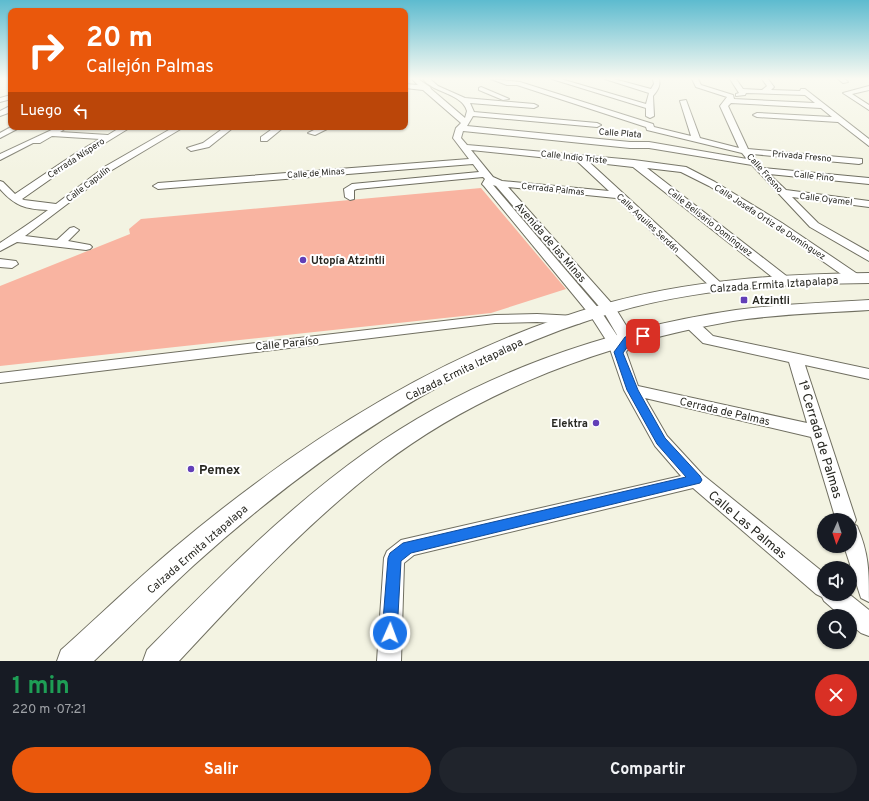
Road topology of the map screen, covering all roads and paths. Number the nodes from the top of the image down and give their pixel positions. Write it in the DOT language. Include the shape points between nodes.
graph roads {
  1 [pos="448,110"];
  2 [pos="471,110"];
  3 [pos="601,110"];
  4 [pos="650,110"];
  5 [pos="687,110"];
  6 [pos="726,110"];
  7 [pos="829,110"];
  8 [pos="470,114"];
  9 [pos="757,115"];
  10 [pos="845,122"];
  11 [pos="463,125"];
  12 [pos="597,125"];
  13 [pos="650,127"];
  14 [pos="11,130"];
  15 [pos="59,130"];
  16 [pos="122,130"];
  17 [pos="175,130"];
  18 [pos="226,130"];
  19 [pos="276,130"];
  20 [pos="320,130"];
  21 [pos="312,133"];
  22 [pos="52,134"];
  23 [pos="0,136"];
  24 [pos="109,137"];
  25 [pos="264,138"];
  26 [pos="696,140"];
  27 [pos="869,142"];
  28 [pos="649,144"];
  29 [pos="465,147"];
  30 [pos="191,148"];
  31 [pos="745,151"];
  32 [pos="0,157"];
  33 [pos="579,158"];
  34 [pos="858,160"];
  35 [pos="475,161"];
  36 [pos="634,163"];
  37 [pos="757,166"];
  38 [pos="683,169"];
  39 [pos="490,180"];
  40 [pos="869,181"];
  41 [pos="158,186"];
  42 [pos="4,187"];
  43 [pos="25,192"];
  44 [pos="783,193"];
  45 [pos="618,195"];
  46 [pos="350,197"];
  47 [pos="15,199"];
  48 [pos="869,204"];
  49 [pos="59,207"];
  50 [pos="74,230"];
  51 [pos="0,237"];
  52 [pos="15,239"];
  53 [pos="59,244"];
  54 [pos="86,247"];
  55 [pos="0,248"];
  56 [pos="869,257"];
  57 [pos="862,278"];
  58 [pos="785,282"];
  59 [pos="718,287"];
  60 [pos="869,305"];
  61 [pos="593,314"];
  62 [pos="690,324"];
  63 [pos="620,345"];
  64 [pos="795,357"];
  65 [pos="869,374"];
  66 [pos="0,378"];
  67 [pos="632,390"];
  68 [pos="818,432"];
  69 [pos="696,480"];
  70 [pos="844,513"];
  71 [pos="857,553"];
  72 [pos="817,581"];
  73 [pos="869,591"];
  74 [pos="840,601"];
  75 [pos="869,625"];
  76 [pos="72,661"];
  77 [pos="158,661"];
  78 [pos="389,661"];
  1 -- 11 [label="street"];
  2 -- 8 [label="street"];
  3 -- 13 [label="street, Privada Fresno"];
  4 -- 13 [label="street"];
  5 -- 26 [label="street"];
  6 -- 31 [label="street, Calle Fresno"];
  7 -- 10 [label="street"];
  8 -- 11 [label="street"];
  8 -- 12 [label="street"];
  9 -- 10 [label="street"];
  10 -- 27 [label="street"];
  11 -- 28 [label="street, Calle Plata" via="630,145"];
  11 -- 29 [label="street, Avenida de las Minas" via="457,138"];
  13 -- 26 [label="street, Privada Fresno"];
  13 -- 28 [label="street"];
  14 -- 23 [label="street"];
  15 -- 22 [label="street"];
  16 -- 24 [label="street, Cerrada Níspero"];
  17 -- 49 [label="street, Calle Capulín" via="109,168"];
  18 -- 30 [label="street" via="206,145"];
  19 -- 25 [label="street"];
  20 -- 21 [label="street"];
  22 -- 24 [label="street"];
  22 -- 32 [label="street" via="31,141"];
  24 -- 43 [label="street, Cerrada Níspero"];
  26 -- 31 [label="street, Privada Fresno"];
  28 -- 37 [label="street, Calle Plata"];
  29 -- 33 [label="street, Calle Indio Triste"];
  29 -- 35 [label="street, Avenida de las Minas"];
  31 -- 34 [label="street, Privada Fresno"];
  31 -- 37 [label="street, Calle Fresno"];
  33 -- 36 [label="street, Calle Indio Triste"];
  33 -- 45 [label="street, Calle Aquiles Serdán"];
  35 -- 39 [label="street, Avenida de las Minas"];
  35 -- 41 [label="street, Calle de Minas"];
  36 -- 38 [label="street, Calle Indio Triste"];
  36 -- 58 [label="street, Calle Belisario Domínguez"];
  37 -- 40 [label="street, Calle Pino"];
  37 -- 44 [label="street, Calle Fresno"];
  38 -- 57 [label="street, Calle Josefa Ortiz de Domínguez" via="712,184"];
  39 -- 45 [label="street, Cerrada Palmas"];
  39 -- 46 [label="street, Cerrada Palmas" via="356,186 349,189"];
  39 -- 61 [label="street, Avenida de las Minas"];
  42 -- 43 [label="street"];
  42 -- 47 [label="street"];
  43 -- 47 [label="street, Cerrada Níspero"];
  44 -- 48 [label="street, Calle Oyamel"];
  44 -- 56 [label="street, Calle Fresno" via="814,225"];
  45 -- 59 [label="street, Calle Aquiles Serdán"];
  47 -- 49 [label="street" via="24,204"];
  49 -- 52 [label="street, Calle Capulín"];
  50 -- 53 [label="street"];
  51 -- 52 [label="street"];
  52 -- 53 [label="street"];
  52 -- 55 [label="street, Calle Capulín"];
  53 -- 54 [label="street"];
  57 -- 58 [label="main road, Calzada Ermita Iztapalapa"];
  58 -- 59 [label="main road, Calzada Ermita Iztapalapa"];
  59 -- 61 [label="main road, Calzada Ermita Iztapalapa" via="678,293"];
  60 -- 62 [label="main road" via="795,309"];
  61 -- 63 [label="street, Calle Las Palmas"];
  61 -- 66 [label="street, Calle Paraíso" via="495,319"];
  61 -- 76 [label="main road, Calzada Ermita Iztapalapa" via="539,333 449,374 340,438 197,546"];
  62 -- 63 [label="main road"];
  62 -- 64 [label="street" via="708,340"];
  63 -- 67 [label="street, Calle Las Palmas"];
  63 -- 77 [label="main road" via="541,367 491,390 446,413 376,458 291,529"];
  64 -- 65 [label="street"];
  64 -- 68 [label="street, 1ª Cerrada de Palmas"];
  67 -- 68 [label="street, Cerrada de Palmas"];
  67 -- 69 [label="street, Calle Las Palmas" via="661,441"];
  68 -- 70 [label="street, 1ª Cerrada de Palmas"];
  69 -- 72 [label="street, Calle Las Palmas"];
  69 -- 78 [label="street" via="408,548 394,558"];
  71 -- 73 [label="street"];
  74 -- 75 [label="street"];
}
